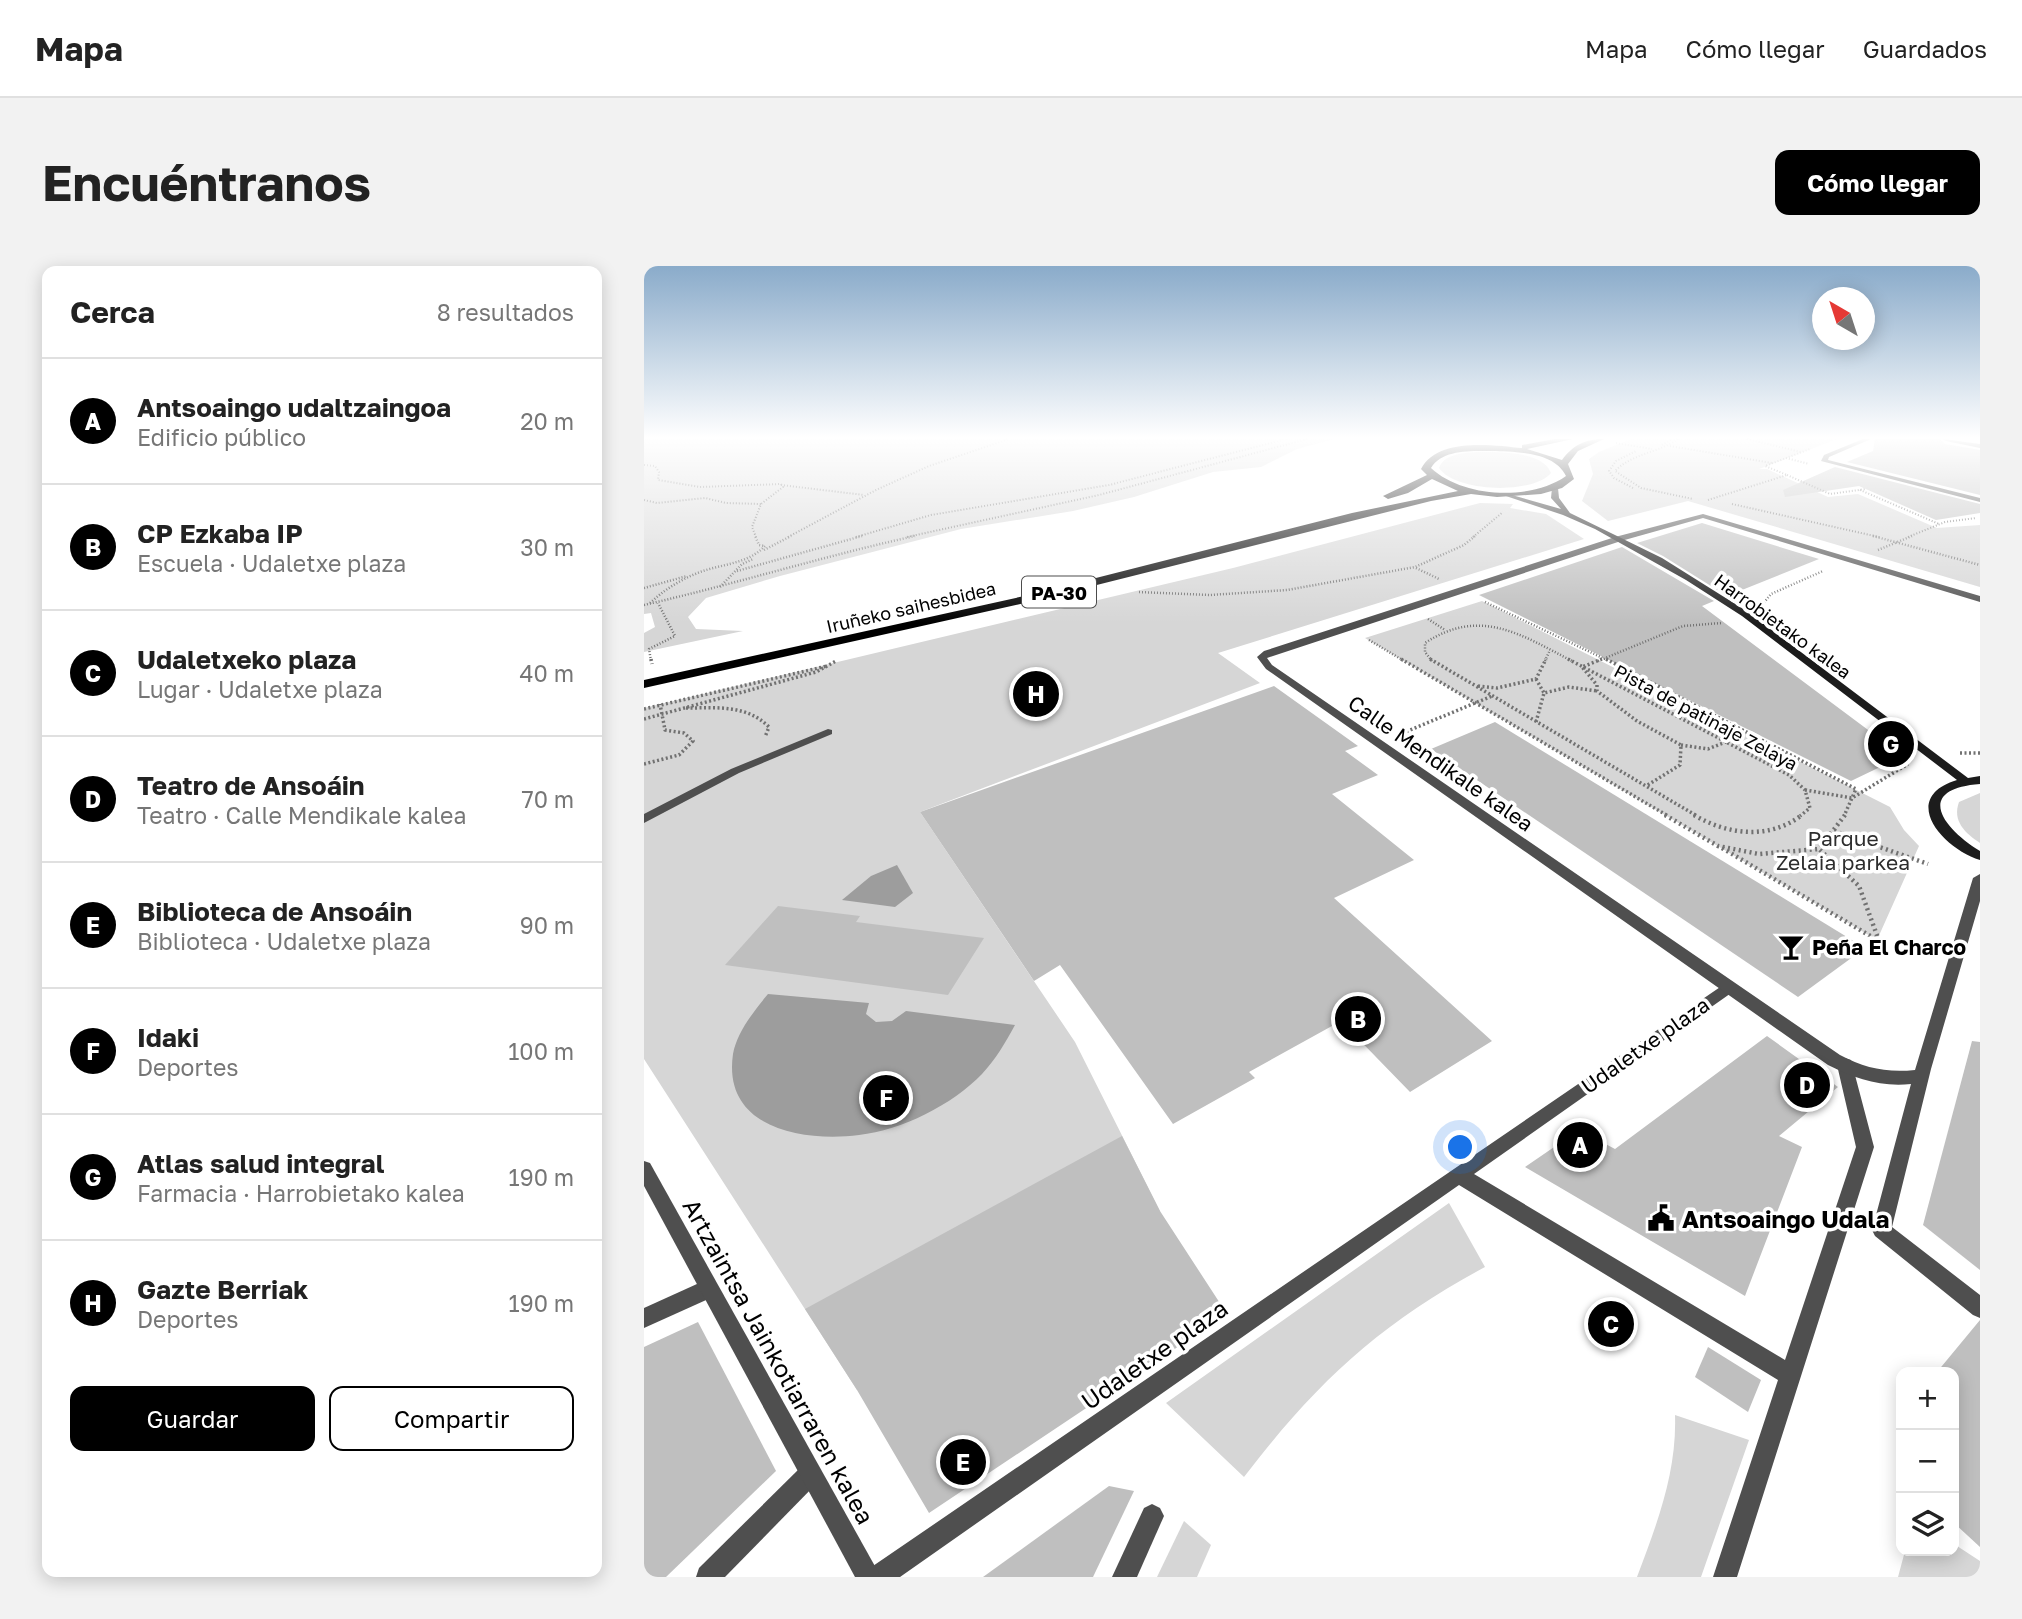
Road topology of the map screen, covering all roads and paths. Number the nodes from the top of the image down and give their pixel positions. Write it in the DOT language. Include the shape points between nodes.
graph roads {
  1 [pos="644,500"];
  2 [pos="684,500"];
  3 [pos="714,500"];
  4 [pos="766,500"];
  5 [pos="855,500"];
  6 [pos="1019,500"];
  7 [pos="1075,500"];
  8 [pos="1373,500"];
  9 [pos="1418,500"];
  10 [pos="1527,500"];
  11 [pos="1557,500"];
  12 [pos="1684,500"];
  13 [pos="1708,500"];
  14 [pos="1883,500"];
  15 [pos="1688,501"];
  16 [pos="1698,503"];
  17 [pos="761,504"];
  18 [pos="1689,506"];
  19 [pos="1503,512"];
  20 [pos="1571,516"];
  21 [pos="1980,517"];
  22 [pos="1970,519"];
  23 [pos="1980,523"];
  24 [pos="1940,524"];
  25 [pos="1618,539"];
  26 [pos="1897,542"];
  27 [pos="763,550"];
  28 [pos="755,554"];
  29 [pos="1868,554"];
  30 [pos="1980,565"];
  31 [pos="1828,569"];
  32 [pos="737,570"];
  33 [pos="699,572"];
  34 [pos="1156,587"];
  35 [pos="644,588"];
  36 [pos="719,588"];
  37 [pos="971,599"];
  38 [pos="1980,599"];
  39 [pos="1482,601"];
  40 [pos="658,603"];
  41 [pos="644,604"];
  42 [pos="649,604"];
  43 [pos="1761,606"];
  44 [pos="1438,614"];
  45 [pos="1427,618"];
  46 [pos="1730,622"];
  47 [pos="1378,634"];
  48 [pos="649,649"];
  49 [pos="1550,650"];
  50 [pos="1604,658"];
  51 [pos="848,660"];
  52 [pos="836,662"];
  53 [pos="671,665"];
  54 [pos="1582,667"];
  55 [pos="644,671"];
  56 [pos="1536,679"];
  57 [pos="644,684"];
  58 [pos="1474,685"];
  59 [pos="1597,691"];
  60 [pos="1544,693"];
  61 [pos="1492,696"];
  62 [pos="1476,703"];
  63 [pos="686,708"];
  64 [pos="644,709"];
  65 [pos="645,721"];
  66 [pos="1535,722"];
  67 [pos="665,730"];
  68 [pos="828,732"];
  69 [pos="1398,735"];
  70 [pos="1728,741"];
  71 [pos="763,744"];
  72 [pos="1681,746"];
  73 [pos="1958,752"];
  74 [pos="1980,753"];
  75 [pos="644,764"];
  76 [pos="1908,764"];
  77 [pos="1964,780"];
  78 [pos="1980,780"];
  79 [pos="1645,786"];
  80 [pos="1805,790"];
  81 [pos="1852,798"];
  82 [pos="644,819"];
  83 [pos="1833,831"];
  84 [pos="1718,846"];
  85 [pos="1819,849"];
  86 [pos="1980,856"];
  87 [pos="1928,864"];
  88 [pos="1980,878"];
  89 [pos="1877,940"];
  90 [pos="1886,960"];
  91 [pos="1729,987"];
  92 [pos="1844,1065"];
  93 [pos="1921,1076"];
  94 [pos="644,1169"];
  95 [pos="1459,1175"];
  96 [pos="708,1289"];
  97 [pos="1980,1308"];
  98 [pos="644,1318"];
  99 [pos="1791,1376"];
  100 [pos="810,1474"];
  101 [pos="1152,1516"];
  102 [pos="708,1577"];
  103 [pos="869,1577"];
  104 [pos="879,1577"];
  105 [pos="1124,1577"];
  106 [pos="1725,1577"];
  1 -- 2 [label="path"];
  3 -- 17 [label="path"];
  4 -- 17 [label="path"];
  5 -- 27 [label="path"];
  6 -- 32 [label="path" via="931,515"];
  7 -- 36 [label="path" via="863,547"];
  8 -- 37 [label="highway, Iruñeko saihesbidea / PA-30"];
  9 -- 57 [label="highway, Iruñeko saihesbidea / PA-30" via="1075,588"];
  10 -- 20 [label="main road, Harrobietako kalea"];
  11 -- 20 [label="main road"];
  12 -- 15 [label="path"];
  13 -- 26 [label="path"];
  14 -- 24 [label="path"];
  16 -- 18 [label="path"];
  17 -- 27 [label="path" via="752,527 760,545 765,546"];
  19 -- 34 [label="path" via="1464,545 1415,567 1287,590 1210,595 1136,591"];
  20 -- 25 [label="main road, Harrobietako kalea"];
  21 -- 22 [label="path"];
  22 -- 23 [label="path"];
  22 -- 24 [label="path"];
  24 -- 26 [label="path"];
  25 -- 38 [label="street" via="1703,516"];
  25 -- 77 [label="main road, Harrobietako kalea" via="1745,614"];
  25 -- 91 [label="street, Calle Mendikale kalea" via="1262,657 1269,667"];
  26 -- 29 [label="path"];
  26 -- 30 [label="path"];
  27 -- 28 [label="path"];
  28 -- 32 [label="path"];
  28 -- 33 [label="path"];
  31 -- 43 [label="path" via="1771,594"];
  32 -- 36 [label="path"];
  33 -- 35 [label="path"];
  33 -- 42 [label="path" via="666,588"];
  36 -- 40 [label="path"];
  39 -- 50 [label="path"];
  40 -- 42 [label="path"];
  40 -- 48 [label="path" via="675,636"];
  41 -- 42 [label="path"];
  44 -- 45 [label="path"];
  46 -- 50 [label="path" via="1684,626"];
  47 -- 62 [label="path" via="1365,638"];
  49 -- 54 [label="path, Pista de patinaje Zelaya"];
  49 -- 56 [label="path"];
  49 -- 58 [label="path, Pista de patinaje Zelaya" via="1514,631 1476,625 1445,630 1425,643 1431,660"];
  50 -- 54 [label="path"];
  50 -- 81 [label="path" via="1856,789"];
  51 -- 52 [label="path"];
  52 -- 63 [label="path" via="816,672"];
  52 -- 64 [label="path"];
  53 -- 55 [label="highway"];
  54 -- 59 [label="path"];
  54 -- 70 [label="path, Pista de patinaje Zelaya"];
  56 -- 58 [label="path" via="1497,688"];
  56 -- 60 [label="path"];
  58 -- 61 [label="path, Pista de patinaje Zelaya"];
  59 -- 60 [label="path" via="1569,687"];
  59 -- 72 [label="path" via="1633,720"];
  60 -- 66 [label="path"];
  61 -- 62 [label="path"];
  61 -- 66 [label="path, Pista de patinaje Zelaya"];
  62 -- 69 [label="path"];
  62 -- 84 [label="path"];
  63 -- 65 [label="path"];
  63 -- 71 [label="path" via="747,710 762,717 769,727"];
  66 -- 79 [label="path, Pista de patinaje Zelaya"];
  67 -- 75 [label="path" via="690,736 691,747"];
  68 -- 82 [label="street" via="735,771"];
  70 -- 72 [label="path" via="1707,748"];
  70 -- 80 [label="path, Pista de patinaje Zelaya" via="1789,775"];
  72 -- 79 [label="path" via="1680,765"];
  73 -- 74 [label="path"];
  76 -- 81 [label="path"];
  77 -- 78 [label="main road"];
  77 -- 86 [label="main road" via="1935,796 1933,810 1959,844"];
  79 -- 80 [label="path, Pista de patinaje Zelaya" via="1710,824 1751,834 1797,821 1810,808"];
  80 -- 81 [label="path"];
  81 -- 83 [label="path"];
  83 -- 85 [label="path"];
  83 -- 87 [label="path"];
  84 -- 85 [label="path" via="1759,854"];
  84 -- 89 [label="path"];
  85 -- 90 [label="path" via="1859,886"];
  88 -- 93 [label="street"];
  91 -- 92 [label="street, Calle Mendikale kalea"];
  91 -- 95 [label="street, Udaletxe plaza"];
  92 -- 93 [label="street, Calle Mendikale kalea" via="1884,1080"];
  92 -- 99 [label="street" via="1865,1147"];
  93 -- 97 [label="street" via="1882,1230"];
  94 -- 96 [label="street, Artzaintsa Jainkotiarraren kalea"];
  95 -- 99 [label="street"];
  95 -- 104 [label="street, Udaletxe plaza"];
  96 -- 98 [label="street"];
  96 -- 100 [label="street, Artzaintsa Jainkotiarraren kalea"];
  99 -- 106 [label="street"];
  100 -- 102 [label="street"];
  100 -- 103 [label="street, Artzaintsa Jainkotiarraren kalea"];
  101 -- 105 [label="street"];
}
